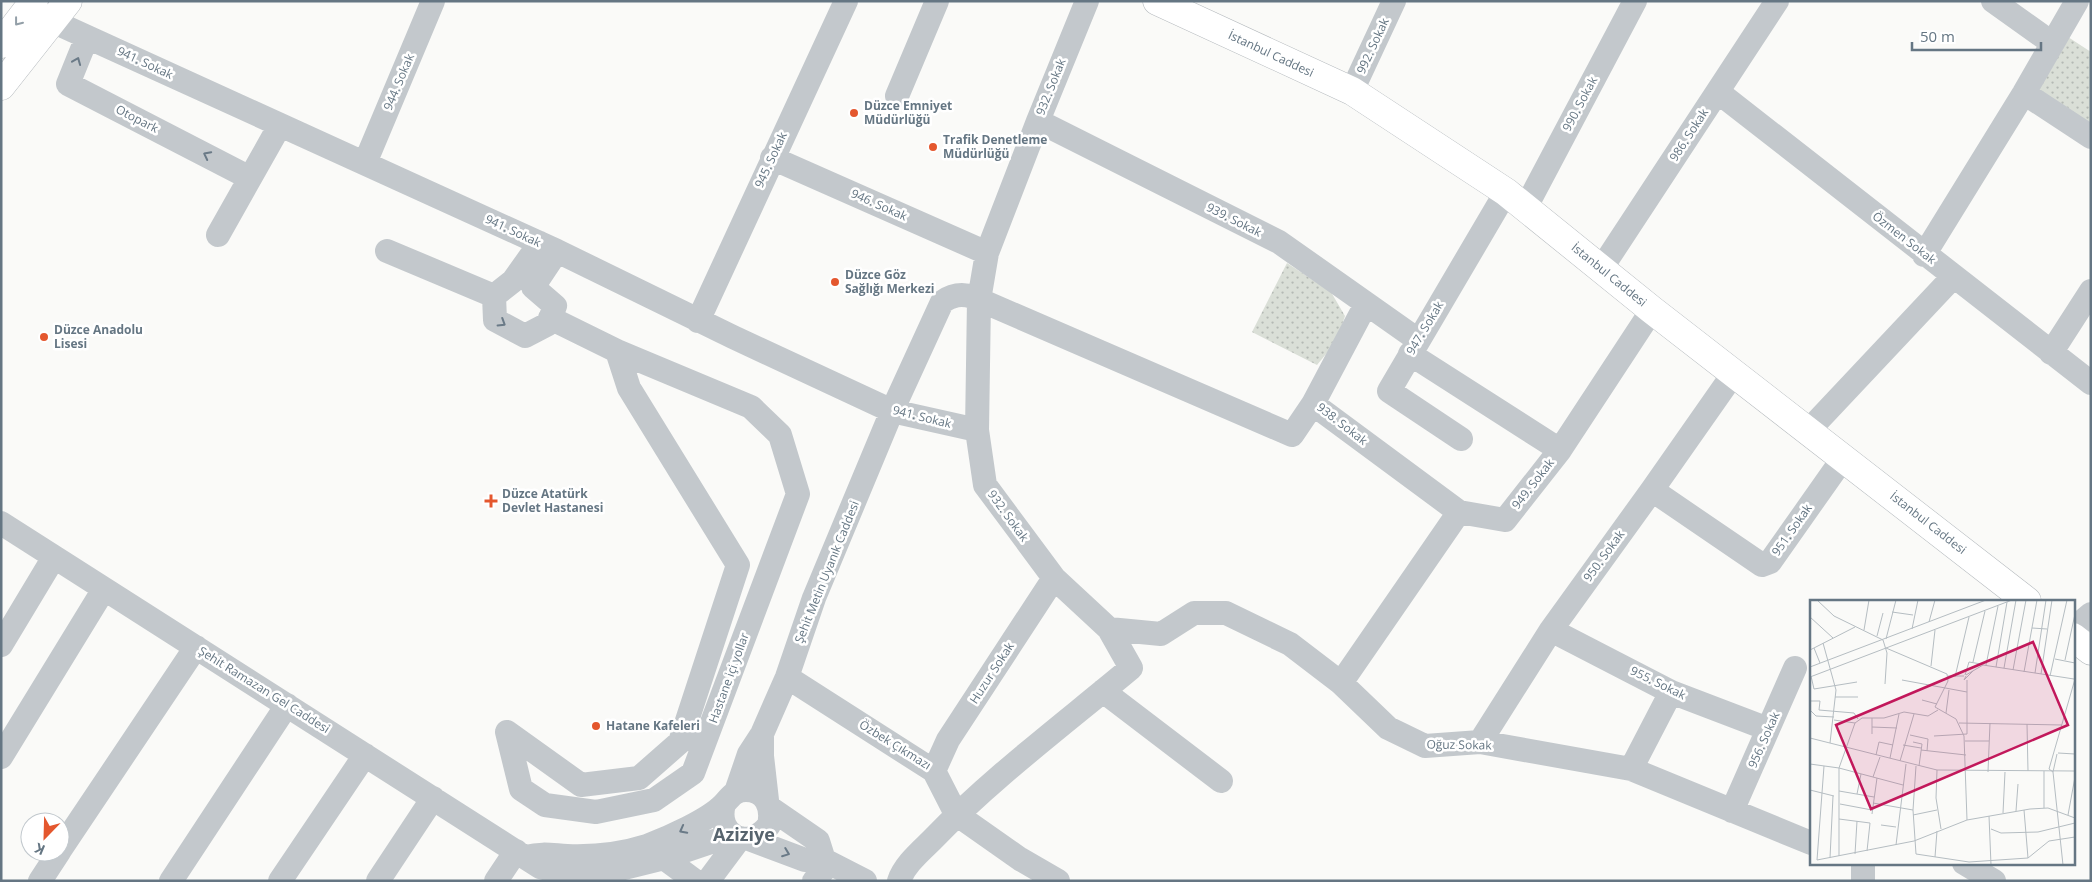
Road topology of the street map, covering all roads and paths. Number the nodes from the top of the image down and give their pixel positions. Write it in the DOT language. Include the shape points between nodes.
graph roads {
  1 [pos="433,1"];
  2 [pos="846,1"];
  3 [pos="1087,1"];
  4 [pos="1157,1"];
  5 [pos="1394,1"];
  6 [pos="1635,1"];
  7 [pos="1777,1"];
  8 [pos="1993,1"];
  9 [pos="2076,1"];
  10 [pos="931,5"];
  11 [pos="51,8"];
  12 [pos="87,37"];
  13 [pos="2052,43"];
  14 [pos="1,44"];
  15 [pos="1,86"];
  16 [pos="1352,91"];
  17 [pos="1718,92"];
  18 [pos="2024,93"];
  19 [pos="897,96"];
  20 [pos="1038,122"];
  21 [pos="280,125"];
  22 [pos="2091,137"];
  23 [pos="772,158"];
  24 [pos="365,163"];
  25 [pos="250,178"];
  26 [pos="1516,200"];
  27 [pos="218,235"];
  28 [pos="548,247"];
  29 [pos="387,252"];
  30 [pos="987,252"];
  31 [pos="1924,255"];
  32 [pos="1601,269"];
  33 [pos="1953,277"];
  34 [pos="2091,291"];
  35 [pos="494,296"];
  36 [pos="979,300"];
  37 [pos="1366,304"];
  38 [pos="1652,310"];
  39 [pos="550,318"];
  40 [pos="698,320"];
  41 [pos="1414,347"];
  42 [pos="617,351"];
  43 [pos="2051,353"];
  44 [pos="1734,373"];
  45 [pos="2091,383"];
  46 [pos="1313,404"];
  47 [pos="892,411"];
  48 [pos="977,430"];
  49 [pos="1809,430"];
  50 [pos="1461,439"];
  51 [pos="1560,450"];
  52 [pos="1844,457"];
  53 [pos="1652,490"];
  54 [pos="1458,512"];
  55 [pos="1,524"];
  56 [pos="54,557"];
  57 [pos="1054,578"];
  58 [pos="104,589"];
  59 [pos="2026,600"];
  60 [pos="2091,614"];
  61 [pos="2074,628"];
  62 [pos="1109,629"];
  63 [pos="1551,630"];
  64 [pos="1162,634"];
  65 [pos="2074,638"];
  66 [pos="1,645"];
  67 [pos="196,647"];
  68 [pos="2091,651"];
  69 [pos="1130,668"];
  70 [pos="1795,668"];
  71 [pos="787,678"];
  72 [pos="1340,683"];
  73 [pos="1103,691"];
  74 [pos="1671,692"];
  75 [pos="287,705"];
  76 [pos="1768,729"];
  77 [pos="762,734"];
  78 [pos="1480,742"];
  79 [pos="365,755"];
  80 [pos="1,757"];
  81 [pos="1631,769"];
  82 [pos="934,770"];
  83 [pos="1221,781"];
  84 [pos="433,798"];
  85 [pos="730,798"];
  86 [pos="769,804"];
  87 [pos="1732,811"];
  88 [pos="956,814"];
  89 [pos="70,835"];
  90 [pos="740,837"];
  91 [pos="1810,843"];
  92 [pos="521,854"];
  93 [pos="664,858"];
  94 [pos="52,862"];
  95 [pos="1863,864"];
  96 [pos="1966,864"];
  97 [pos="823,868"];
  98 [pos="556,876"];
  99 [pos="40,881"];
  100 [pos="171,881"];
  101 [pos="280,881"];
  102 [pos="378,881"];
  103 [pos="496,881"];
  104 [pos="695,881"];
  105 [pos="708,881"];
  106 [pos="866,881"];
  107 [pos="899,881"];
  108 [pos="1058,881"];
  109 [pos="1863,881"];
  110 [pos="1994,881"];
  1 -- 24 [label="street, 944. Sokak"];
  2 -- 23 [label="street, 945. Sokak"];
  3 -- 20 [label="street, 932. Sokak"];
  4 -- 16 [label="main road, İstanbul Caddesi"];
  5 -- 16 [label="street, 992. Sokak"];
  6 -- 26 [label="street, 990. Sokak"];
  7 -- 17 [label="street, 986. Sokak"];
  8 -- 13 [label="street"];
  9 -- 13 [label="street"];
  10 -- 19 [label="street"];
  11 -- 12 [label="street, 941. Sokak"];
  11 -- 14 [label="main road, one-way"];
  11 -- 15 [label="main road"];
  12 -- 21 [label="street, 941. Sokak"];
  25 -- 12 [label="street, Otopark, one-way" via="68,84"];
  13 -- 18 [label="street"];
  16 -- 26 [label="main road, İstanbul Caddesi"];
  17 -- 31 [label="street, Özmen Sokak"];
  17 -- 32 [label="street, 986. Sokak"];
  18 -- 22 [label="street"];
  18 -- 31 [label="street"];
  20 -- 30 [label="street, 932. Sokak"];
  20 -- 37 [label="street, 939. Sokak" via="1279,242"];
  21 -- 24 [label="street, 941. Sokak"];
  21 -- 25 [label="street"];
  23 -- 30 [label="street, 946. Sokak"];
  23 -- 40 [label="street, 945. Sokak"];
  24 -- 28 [label="street, 941. Sokak"];
  25 -- 27 [label="street"];
  26 -- 32 [label="main road, İstanbul Caddesi"];
  26 -- 41 [label="street, 947. Sokak"];
  28 -- 35 [label="street"];
  28 -- 39 [label="street" via="533,287 555,306"];
  28 -- 40 [label="street, 941. Sokak"];
  29 -- 35 [label="street"];
  30 -- 36 [label="street, 932. Sokak"];
  31 -- 33 [label="street, Özmen Sokak"];
  32 -- 38 [label="main road, İstanbul Caddesi"];
  33 -- 43 [label="street, Özmen Sokak"];
  33 -- 49 [label="street"];
  34 -- 43 [label="street"];
  35 -- 39 [label="street, one-way" via="495,320 525,336 548,324"];
  36 -- 46 [label="street" via="1292,436"];
  36 -- 47 [label="street, Şehit Metin Uyanık Caddesi" via="960,294 942,302"];
  36 -- 48 [label="street, 932. Sokak"];
  37 -- 41 [label="street, 939. Sokak"];
  37 -- 46 [label="street, 938. Sokak"];
  38 -- 44 [label="main road, İstanbul Caddesi"];
  38 -- 51 [label="street, 949. Sokak"];
  39 -- 42 [label="street, Hastane içi yollar"];
  40 -- 47 [label="street, 941. Sokak"];
  41 -- 50 [label="street, 947. Sokak" via="1389,391"];
  41 -- 51 [label="street, 939. Sokak"];
  42 -- 42 [label="street, Hastane içi yollar" via="629,388 738,565 680,742 639,778 581,785 507,732 521,789 545,805 596,812 654,800 694,773 798,494 780,435 751,407"];
  43 -- 45 [label="street, Özmen Sokak"];
  44 -- 49 [label="main road, İstanbul Caddesi"];
  44 -- 53 [label="street, 950. Sokak"];
  46 -- 54 [label="street, 938. Sokak"];
  47 -- 48 [label="street, 941. Sokak"];
  47 -- 71 [label="street, Şehit Metin Uyanık Caddesi" via="814,598"];
  48 -- 57 [label="street, 932. Sokak" via="985,484"];
  49 -- 52 [label="main road, İstanbul Caddesi"];
  51 -- 54 [label="street, 949. Sokak" via="1505,520"];
  52 -- 53 [label="street, 951. Sokak" via="1770,562 1762,565"];
  52 -- 59 [label="main road, İstanbul Caddesi"];
  53 -- 63 [label="street, 950. Sokak"];
  54 -- 72 [label="street"];
  55 -- 56 [label="street, Şehit Ramazan Gel Caddesi"];
  56 -- 58 [label="street, Şehit Ramazan Gel Caddesi"];
  56 -- 66 [label="street"];
  57 -- 62 [label="street, 932. Sokak"];
  57 -- 82 [label="street, Huzur Sokak" via="948,740"];
  58 -- 67 [label="street, Şehit Ramazan Gel Caddesi"];
  58 -- 80 [label="street"];
  60 -- 61 [label="street"];
  62 -- 64 [label="street"];
  62 -- 69 [label="street, 932. Sokak"];
  63 -- 74 [label="street, 955. Sokak"];
  63 -- 78 [label="street, 950. Sokak"];
  64 -- 69 [label="street, Oğuz Sokak"];
  64 -- 72 [label="street, Oğuz Sokak" via="1194,613 1226,613 1290,644"];
  65 -- 68 [label="main road"];
  67 -- 75 [label="street, Şehit Ramazan Gel Caddesi"];
  67 -- 89 [label="street"];
  69 -- 73 [label="street"];
  70 -- 76 [label="street, 956. Sokak"];
  71 -- 77 [label="street, Şehit Metin Uyanık Caddesi"];
  71 -- 82 [label="street, Özbek Çıkmazı"];
  72 -- 78 [label="street, Oğuz Sokak" via="1388,728 1425,746"];
  73 -- 83 [label="street"];
  73 -- 88 [label="street"];
  74 -- 76 [label="street, 955. Sokak"];
  74 -- 81 [label="street"];
  75 -- 79 [label="street, Şehit Ramazan Gel Caddesi"];
  75 -- 100 [label="street"];
  76 -- 87 [label="street, 956. Sokak"];
  77 -- 85 [label="street, Şehit Metin Uyanık Caddesi" via="748,754"];
  77 -- 86 [label="street, Şehit Metin Uyanık Caddesi" via="762,764"];
  78 -- 81 [label="street, Oğuz Sokak"];
  79 -- 84 [label="street, Şehit Ramazan Gel Caddesi"];
  79 -- 101 [label="street"];
  81 -- 87 [label="street, Oğuz Sokak"];
  82 -- 88 [label="street, Özbek Çıkmazı"];
  84 -- 92 [label="street, Şehit Ramazan Gel Caddesi"];
  84 -- 102 [label="street"];
  85 -- 86 [label="street" via="744,790 753,791"];
  85 -- 90 [label="street" via="722,812 722,821 726,829"];
  85 -- 92 [label="street, one-way" via="683,830 628,851 590,856"];
  86 -- 90 [label="street" via="769,825 757,837"];
  86 -- 97 [label="street" via="818,841"];
  87 -- 91 [label="street, Oğuz Sokak"];
  88 -- 107 [label="street" via="914,858"];
  88 -- 108 [label="street, Özbek Çıkmazı"];
  90 -- 93 [label="street, Şehit Ramazan Gel Caddesi"];
  90 -- 97 [label="street, one-way"];
  90 -- 105 [label="street"];
  92 -- 98 [label="street, Şehit Ramazan Gel Caddesi"];
  92 -- 103 [label="street"];
  93 -- 98 [label="street, Şehit Ramazan Gel Caddesi" via="589,875"];
  93 -- 104 [label="street"];
  94 -- 99 [label="street"];
  95 -- 109 [label="street"];
  96 -- 110 [label="street"];
  97 -- 106 [label="street"];
}
